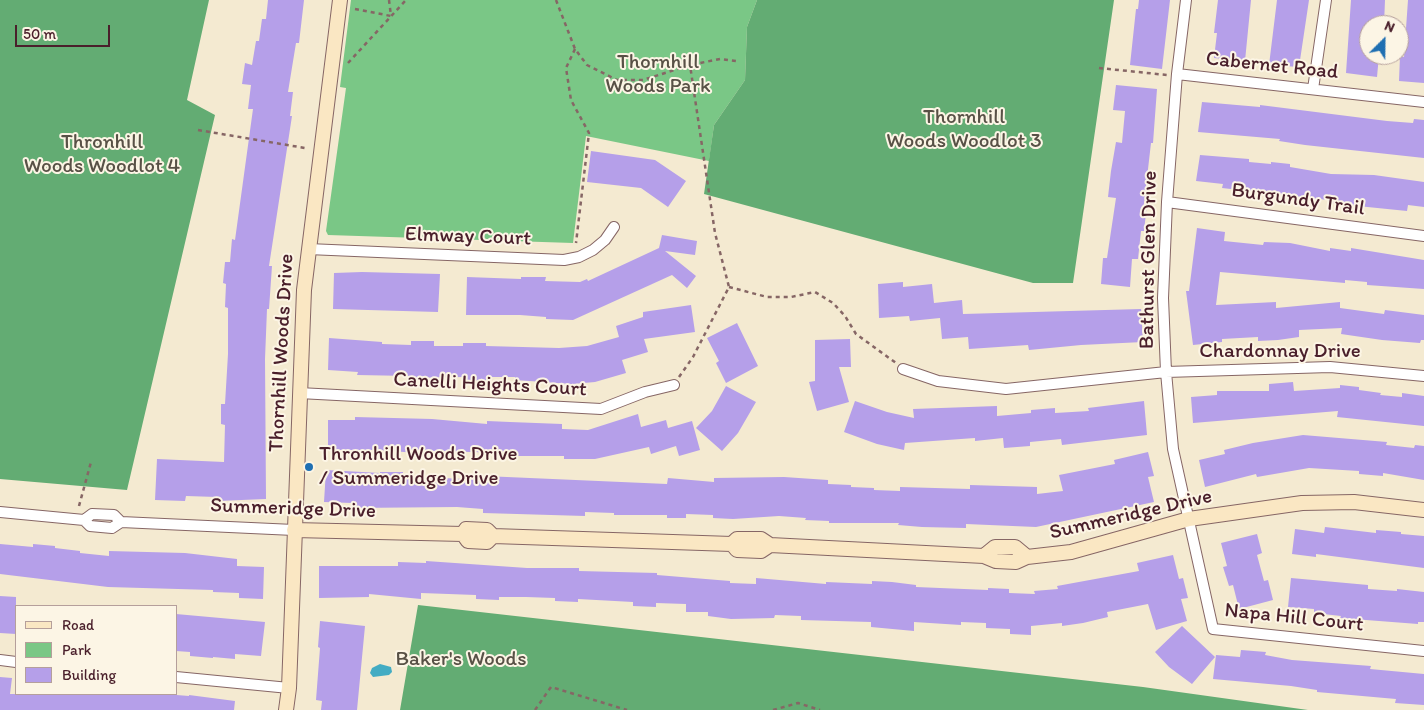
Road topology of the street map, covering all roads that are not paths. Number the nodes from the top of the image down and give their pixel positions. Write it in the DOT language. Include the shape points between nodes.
graph roads {
  1 [pos="340,0"];
  2 [pos="1186,0"];
  3 [pos="1326,0"];
  4 [pos="1176,74"];
  5 [pos="1314,89"];
  6 [pos="1424,102"];
  7 [pos="1167,202"];
  8 [pos="614,227"];
  9 [pos="1424,236"];
  10 [pos="308,249"];
  11 [pos="903,369"];
  12 [pos="1166,372"];
  13 [pos="1424,376"];
  14 [pos="674,385"];
  15 [pos="299,394"];
  16 [pos="1424,510"];
  17 [pos="0,512"];
  18 [pos="1190,519"];
  19 [pos="294,530"];
  20 [pos="1424,651"];
  21 [pos="0,660"];
  22 [pos="15,662"];
  23 [pos="178,677"];
  24 [pos="289,688"];
  25 [pos="286,710"];
  1 -- 10 [label="street, Thornhill Woods Drive"];
  2 -- 4 [label="street, Bathurst Glen Drive"];
  3 -- 5 [label="street"];
  4 -- 5 [label="street, Cabernet Road"];
  4 -- 7 [label="street, Bathurst Glen Drive"];
  5 -- 6 [label="street, Cabernet Road"];
  7 -- 9 [label="street, Burgundy Trail"];
  7 -- 12 [label="street, Bathurst Glen Drive" via="1163,298"];
  8 -- 10 [label="street, Elmway Court" via="593,250 564,260"];
  10 -- 15 [label="street, Thornhill Woods Drive"];
  11 -- 12 [label="street, Chardonnay Drive" via="938,381 1006,388"];
  12 -- 13 [label="street, Chardonnay Drive" via="1330,367"];
  12 -- 18 [label="street, Bathurst Glen Drive" via="1173,449"];
  14 -- 15 [label="street, Canelli Heights Court" via="601,409"];
  15 -- 19 [label="street, Thornhill Woods Drive"];
  16 -- 18 [label="street, Summeridge Drive" via="1354,502 1302,503"];
  17 -- 19 [label="street, Summeridge Drive" via="84,520 90,526 112,528 121,522"];
  18 -- 19 [label="street, Summeridge Drive" via="1072,552 1026,557 1015,547 995,547 984,556 770,545 761,540 737,539 732,544 493,536 487,530 466,529 463,534"];
  18 -- 20 [label="street, Napa Hill Court" via="1213,629"];
  19 -- 24 [label="street, Thornhill Woods Drive"];
  21 -- 22 [label="street"];
  23 -- 24 [label="street"];
  24 -- 25 [label="street, Thornhill Woods Drive"];
}
